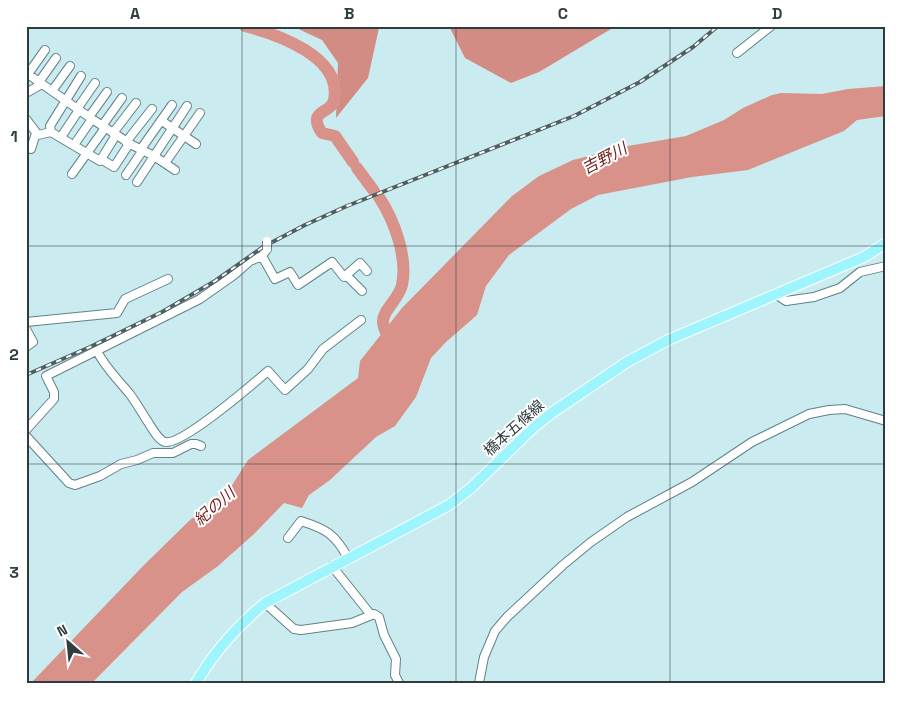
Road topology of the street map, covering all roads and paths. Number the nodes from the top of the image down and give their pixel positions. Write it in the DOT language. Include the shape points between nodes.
graph roads {
  1 [pos="771,26"];
  2 [pos="45,50"];
  3 [pos="737,53"];
  4 [pos="56,58"];
  5 [pos="70,66"];
  6 [pos="81,76"];
  7 [pos="95,82"];
  8 [pos="41,83"];
  9 [pos="52,91"];
  10 [pos="26,92"];
  11 [pos="107,92"];
  12 [pos="122,98"];
  13 [pos="66,102"];
  14 [pos="136,103"];
  15 [pos="172,105"];
  16 [pos="187,106"];
  17 [pos="78,109"];
  18 [pos="152,109"];
  19 [pos="200,113"];
  20 [pos="90,118"];
  21 [pos="162,120"];
  22 [pos="28,124"];
  23 [pos="104,127"];
  24 [pos="173,128"];
  25 [pos="51,132"];
  26 [pos="36,133"];
  27 [pos="115,134"];
  28 [pos="185,136"];
  29 [pos="61,137"];
  30 [pos="128,143"];
  31 [pos="196,144"];
  32 [pos="74,145"];
  33 [pos="30,149"];
  34 [pos="142,150"];
  35 [pos="87,153"];
  36 [pos="154,156"];
  37 [pos="101,159"];
  38 [pos="165,164"];
  39 [pos="175,170"];
  40 [pos="72,174"];
  41 [pos="126,175"];
  42 [pos="137,182"];
  43 [pos="268,242"];
  44 [pos="886,243"];
  45 [pos="262,256"];
  46 [pos="886,266"];
  47 [pos="367,271"];
  48 [pos="346,275"];
  49 [pos="168,279"];
  50 [pos="362,291"];
  51 [pos="777,295"];
  52 [pos="361,320"];
  53 [pos="26,322"];
  54 [pos="26,329"];
  55 [pos="26,346"];
  56 [pos="97,351"];
  57 [pos="886,421"];
  58 [pos="26,430"];
  59 [pos="26,436"];
  60 [pos="201,446"];
  61 [pos="288,538"];
  62 [pos="348,558"];
  63 [pos="332,566"];
  64 [pos="265,603"];
  65 [pos="372,615"];
  66 [pos="479,682"];
  67 [pos="196,683"];
  68 [pos="399,683"];
  1 -- 3 [label="street"];
  2 -- 8 [label="street" via="28,74"];
  4 -- 8 [label="street"];
  5 -- 9 [label="street"];
  6 -- 13 [label="street"];
  7 -- 17 [label="street"];
  8 -- 9 [label="street"];
  8 -- 10 [label="street"];
  9 -- 13 [label="street"];
  11 -- 20 [label="street"];
  12 -- 23 [label="street"];
  13 -- 17 [label="street"];
  13 -- 25 [label="street" via="50,126"];
  14 -- 27 [label="street"];
  15 -- 21 [label="street"];
  16 -- 24 [label="street"];
  17 -- 20 [label="street"];
  17 -- 29 [label="street"];
  18 -- 30 [label="street"];
  19 -- 28 [label="street"];
  20 -- 23 [label="street"];
  20 -- 32 [label="street"];
  21 -- 24 [label="street"];
  21 -- 34 [label="street"];
  22 -- 26 [label="street"];
  23 -- 27 [label="street"];
  23 -- 35 [label="street"];
  24 -- 28 [label="street"];
  24 -- 36 [label="street"];
  25 -- 26 [label="street"];
  25 -- 29 [label="street"];
  26 -- 33 [label="street"];
  27 -- 30 [label="street"];
  27 -- 37 [label="street"];
  28 -- 31 [label="street"];
  28 -- 38 [label="street"];
  29 -- 32 [label="street"];
  30 -- 34 [label="street"];
  30 -- 37 [label="street" via="114,167"];
  32 -- 35 [label="street"];
  34 -- 36 [label="street"];
  34 -- 41 [label="street"];
  35 -- 37 [label="street"];
  35 -- 40 [label="street"];
  36 -- 38 [label="street"];
  36 -- 42 [label="street"];
  38 -- 39 [label="street"];
  43 -- 45 [label="street"];
  44 -- 51 [label="main road, 橋本五條線" via="864,257"];
  45 -- 48 [label="street" via="275,279 290,272 298,285 332,262 344,277"];
  45 -- 56 [label="street" via="250,261 200,299"];
  46 -- 51 [label="street" via="860,272 840,288 814,297 786,301"];
  47 -- 48 [label="street" via="360,263"];
  48 -- 50 [label="street"];
  49 -- 53 [label="street" via="125,299 117,313"];
  51 -- 62 [label="main road, 橋本五條線" via="668,340 627,362 534,427 449,505"];
  52 -- 56 [label="street" via="323,349 308,369 285,390 268,371 188,433 166,443 153,431"];
  54 -- 55 [label="street" via="33,342"];
  56 -- 58 [label="street" via="46,376 54,399"];
  57 -- 66 [label="street" via="845,409 809,414 752,442 692,482 627,517 563,565 507,617 495,631 484,657"];
  59 -- 60 [label="street" via="75,485 153,453 173,453 190,444"];
  61 -- 62 [label="street" via="300,521 323,528 341,544"];
  62 -- 63 [label="main road, 橋本五條線"];
  63 -- 64 [label="main road, 橋本五條線"];
  63 -- 65 [label="street"];
  64 -- 65 [label="street" via="294,629 302,630 352,623"];
  64 -- 67 [label="main road, 橋本五條線" via="219,649"];
  65 -- 68 [label="street" via="379,617 396,659 395,675"];
}
